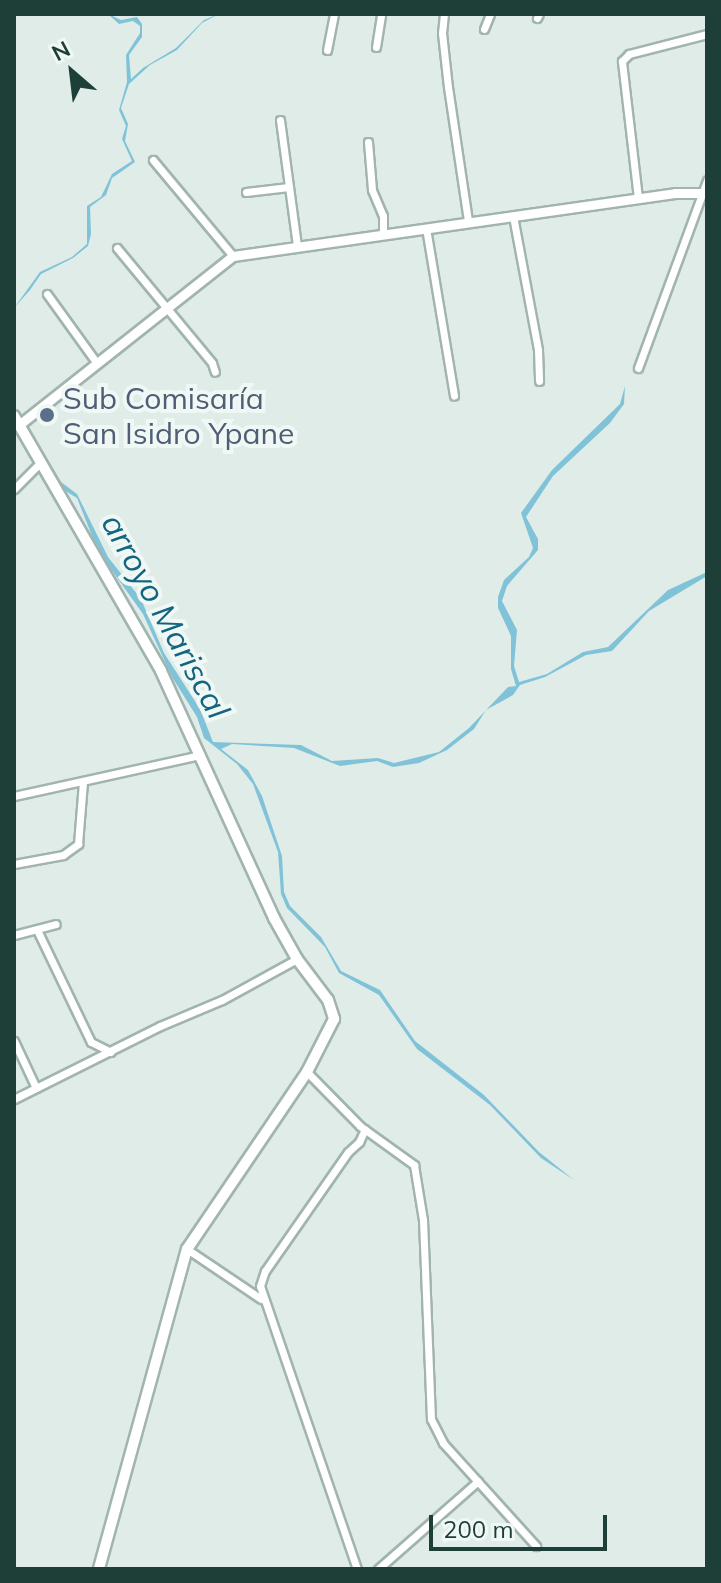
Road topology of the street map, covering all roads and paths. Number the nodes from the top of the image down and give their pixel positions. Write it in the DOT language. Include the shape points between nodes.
graph roads {
  1 [pos="334,14"];
  2 [pos="381,14"];
  3 [pos="444,14"];
  4 [pos="490,14"];
  5 [pos="484,29"];
  6 [pos="707,34"];
  7 [pos="376,47"];
  8 [pos="327,50"];
  9 [pos="280,120"];
  10 [pos="368,142"];
  11 [pos="153,160"];
  12 [pos="707,180"];
  13 [pos="289,187"];
  14 [pos="246,192"];
  15 [pos="705,193"];
  16 [pos="638,198"];
  17 [pos="513,216"];
  18 [pos="468,221"];
  19 [pos="426,228"];
  20 [pos="383,233"];
  21 [pos="297,245"];
  22 [pos="117,248"];
  23 [pos="233,256"];
  24 [pos="47,294"];
  25 [pos="166,308"];
  26 [pos="96,362"];
  27 [pos="638,368"];
  28 [pos="215,372"];
  29 [pos="539,381"];
  30 [pos="454,396"];
  31 [pos="17,420"];
  32 [pos="40,463"];
  33 [pos="14,489"];
  34 [pos="200,755"];
  35 [pos="83,782"];
  36 [pos="14,796"];
  37 [pos="14,864"];
  38 [pos="56,924"];
  39 [pos="38,932"];
  40 [pos="14,935"];
  41 [pos="297,959"];
  42 [pos="14,1041"];
  43 [pos="111,1052"];
  44 [pos="307,1072"];
  45 [pos="36,1088"];
  46 [pos="14,1099"];
  47 [pos="365,1129"];
  48 [pos="187,1249"];
  49 [pos="262,1299"];
  50 [pos="478,1481"];
  51 [pos="536,1546"];
  52 [pos="99,1569"];
  53 [pos="357,1569"];
  54 [pos="378,1569"];
  1 -- 8 [label="street"];
  2 -- 7 [label="street"];
  3 -- 18 [label="street" via="448,87"];
  4 -- 5 [label="street"];
  6 -- 16 [label="street" via="629,54 622,61"];
  9 -- 13 [label="street"];
  10 -- 20 [label="street"];
  11 -- 23 [label="street"];
  12 -- 15 [label="street"];
  13 -- 14 [label="street"];
  13 -- 21 [label="street"];
  15 -- 16 [label="street"];
  15 -- 27 [label="street"];
  16 -- 17 [label="street"];
  17 -- 18 [label="street"];
  17 -- 29 [label="street"];
  18 -- 19 [label="street"];
  19 -- 20 [label="street"];
  19 -- 30 [label="street"];
  20 -- 21 [label="street"];
  21 -- 23 [label="street"];
  22 -- 25 [label="street"];
  23 -- 25 [label="street"];
  24 -- 26 [label="street"];
  25 -- 26 [label="street"];
  25 -- 28 [label="street"];
  26 -- 31 [label="street"];
  31 -- 32 [label="main road"];
  32 -- 33 [label="street"];
  32 -- 34 [label="main road" via="161,671"];
  34 -- 35 [label="street"];
  34 -- 41 [label="main road"];
  35 -- 36 [label="street"];
  35 -- 37 [label="street" via="78,844 63,855"];
  38 -- 39 [label="street"];
  39 -- 40 [label="street"];
  39 -- 43 [label="street" via="91,1042"];
  41 -- 43 [label="street"];
  41 -- 44 [label="main road" via="322,991 334,1019"];
  42 -- 45 [label="street"];
  43 -- 45 [label="street"];
  44 -- 47 [label="street"];
  44 -- 48 [label="main road"];
  45 -- 46 [label="street"];
  47 -- 49 [label="street" via="265,1271"];
  47 -- 50 [label="street" via="414,1165 423,1220 431,1419 443,1443"];
  48 -- 49 [label="street"];
  48 -- 52 [label="main road"];
  49 -- 53 [label="street"];
  50 -- 51 [label="street"];
  50 -- 54 [label="street"];
}
